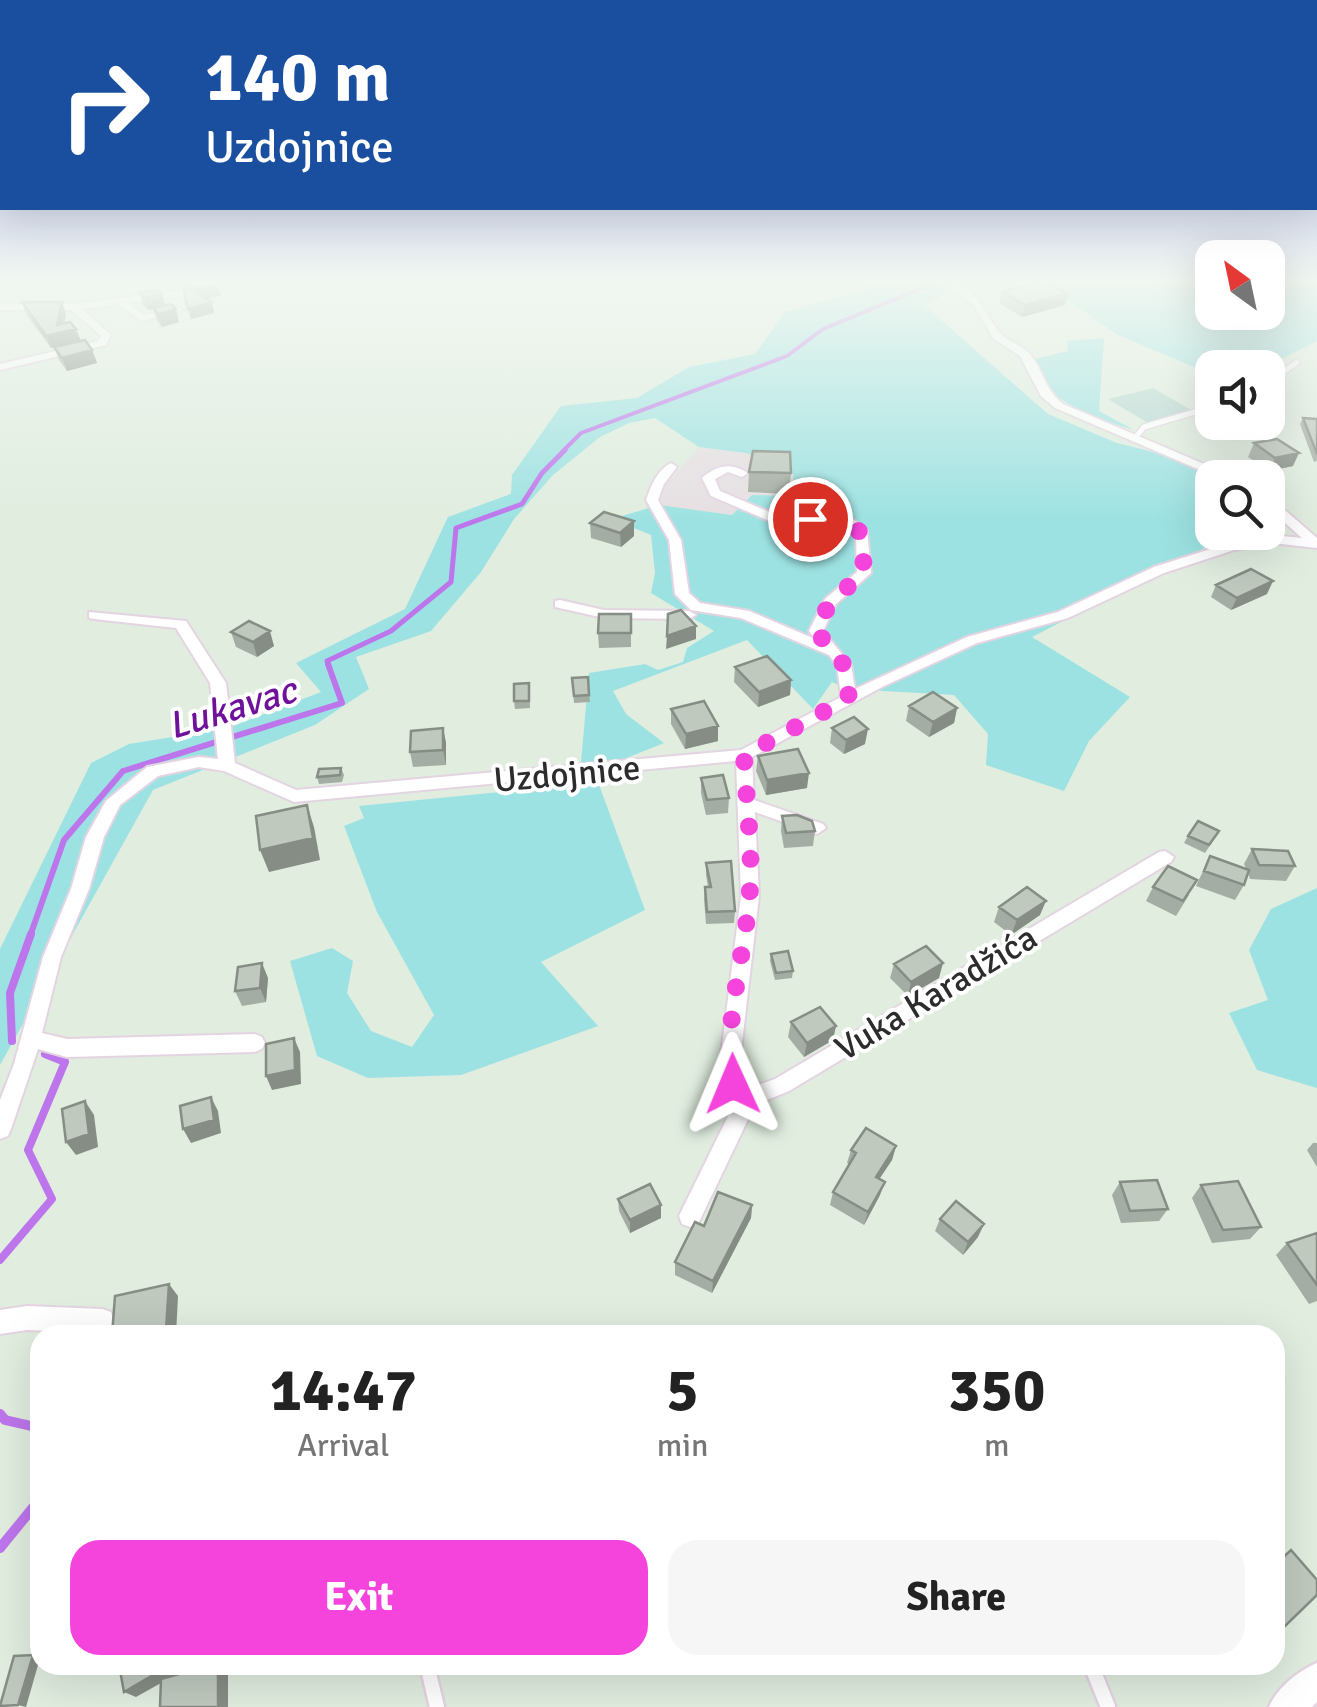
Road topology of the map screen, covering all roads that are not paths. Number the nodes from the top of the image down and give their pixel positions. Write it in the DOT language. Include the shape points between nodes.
graph roads {
  1 [pos="1028,362"];
  2 [pos="1297,362"];
  3 [pos="1285,371"];
  4 [pos="1195,412"];
  5 [pos="1134,439"];
  6 [pos="1195,464"];
  7 [pos="672,467"];
  8 [pos="742,473"];
  9 [pos="1285,517"];
  10 [pos="1317,544"];
  11 [pos="560,604"];
  12 [pos="709,612"];
  13 [pos="94,616"];
  14 [pos="834,652"];
  15 [pos="849,698"];
  16 [pos="226,749"];
  17 [pos="744,755"];
  18 [pos="746,804"];
  19 [pos="817,828"];
  20 [pos="1165,857"];
  21 [pos="31,1038"];
  22 [pos="255,1044"];
  23 [pos="748,1096"];
  24 [pos="0,1130"];
  25 [pos="690,1216"];
  26 [pos="102,1321"];
  27 [pos="0,1322"];
  28 [pos="429,1675"];
  29 [pos="1095,1675"];
  30 [pos="1317,1680"];
  31 [pos="437,1707"];
  32 [pos="1108,1707"];
  33 [pos="1286,1707"];
  1 -- 5 [label="street" via="1046,396"];
  2 -- 3 [label="lane"];
  4 -- 5 [label="lane" via="1144,427"];
  5 -- 6 [label="street"];
  7 -- 12 [label="street" via="652,500 674,540 682,594"];
  8 -- 14 [label="street" via="727,468 708,484 777,520 844,518 862,534 864,573 830,602 816,631"];
  9 -- 10 [label="street"];
  10 -- 15 [label="street" via="1272,538 1159,570 1063,615 972,640"];
  11 -- 12 [label="street" via="604,614"];
  12 -- 14 [label="street" via="744,614"];
  13 -- 16 [label="street" via="181,624 218,683"];
  14 -- 15 [label="street" via="844,665"];
  15 -- 17 [label="street, Uzdojnice"];
  16 -- 17 [label="street, Uzdojnice" via="294,796"];
  16 -- 21 [label="street" via="164,768 114,801 52,957"];
  17 -- 18 [label="street"];
  18 -- 19 [label="street"];
  18 -- 23 [label="street" via="750,896 730,1069 733,1084"];
  20 -- 23 [label="street, Vuka Karadžića" via="782,1085"];
  21 -- 22 [label="street" via="67,1048"];
  21 -- 24 [label="street"];
  23 -- 25 [label="street"];
  26 -- 27 [label="street"];
  28 -- 31 [label="lane"];
  29 -- 32 [label="lane"];
  30 -- 33 [label="street"];
}
